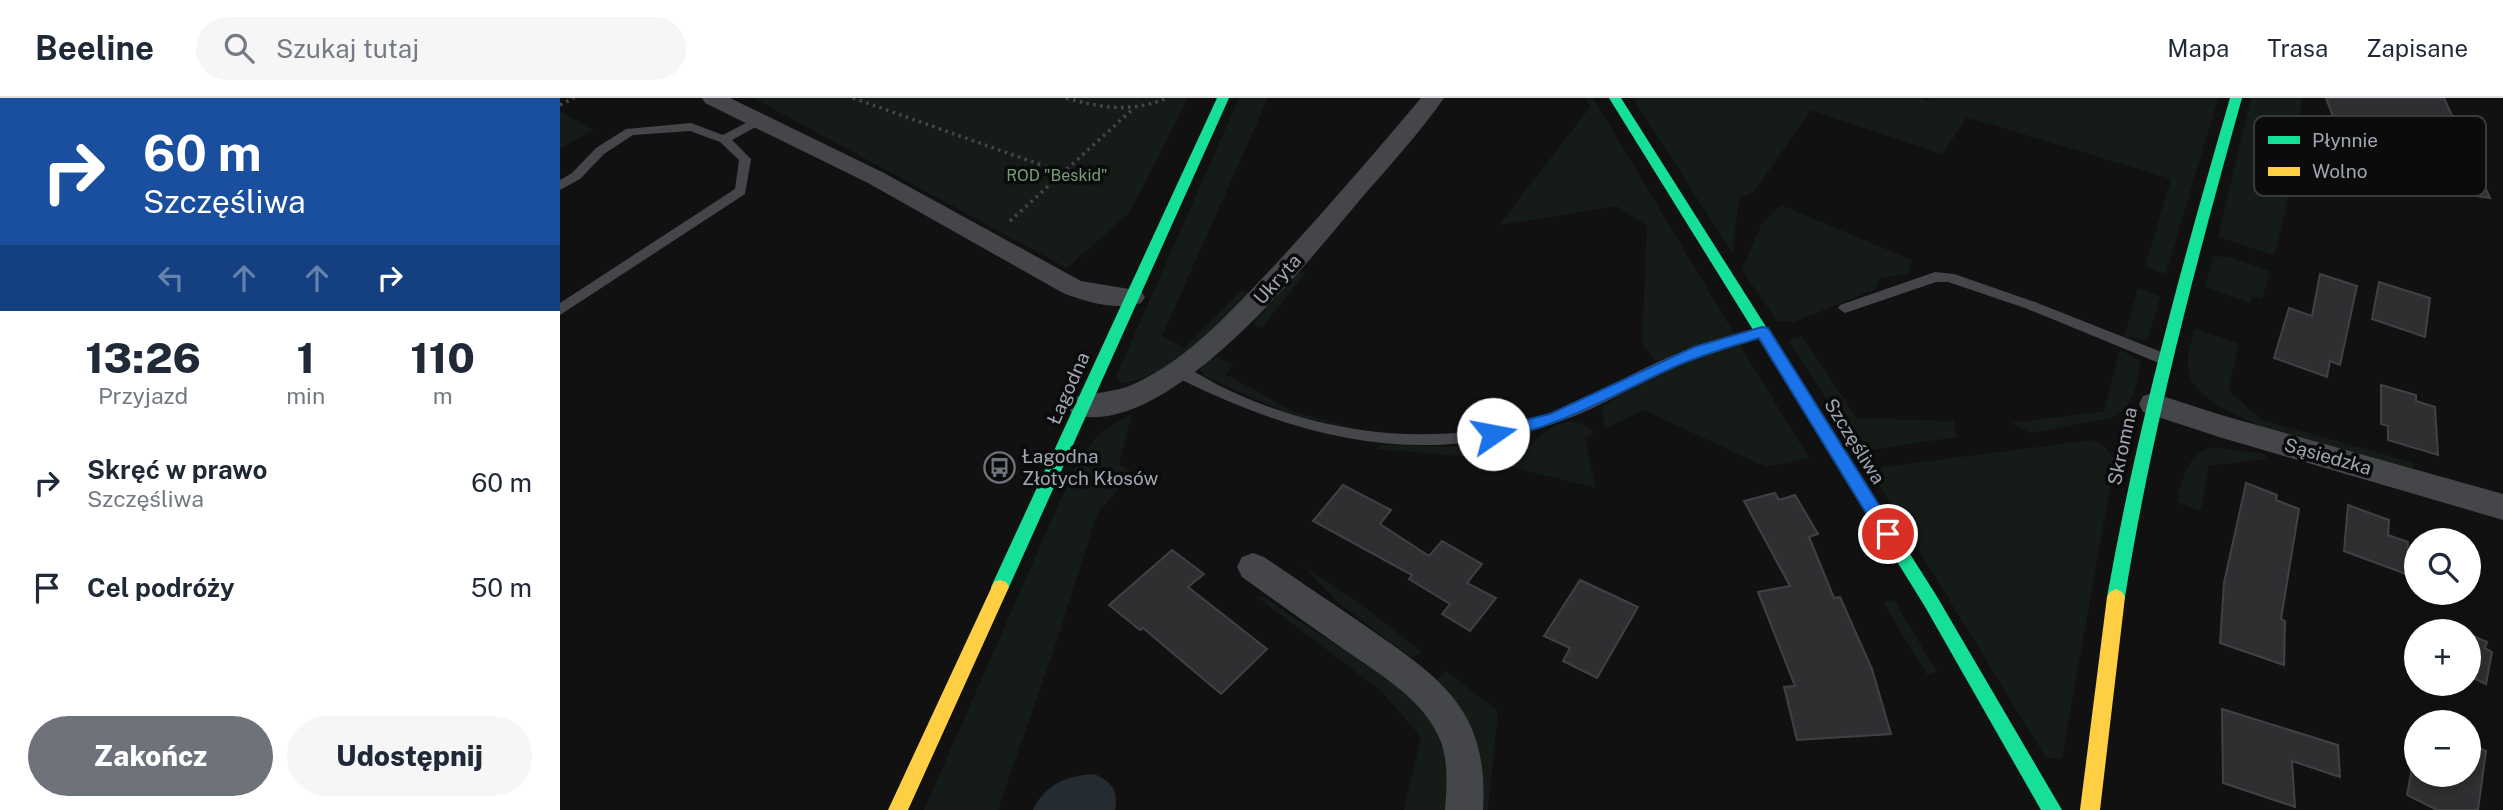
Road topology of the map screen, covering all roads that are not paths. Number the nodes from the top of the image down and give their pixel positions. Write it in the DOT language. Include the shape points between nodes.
graph roads {
  1 [pos="713,98"];
  2 [pos="1223,98"];
  3 [pos="1433,98"];
  4 [pos="1615,98"];
  5 [pos="2236,98"];
  6 [pos="757,121"];
  7 [pos="724,139"];
  8 [pos="560,186"];
  9 [pos="1132,297"];
  10 [pos="1845,308"];
  11 [pos="560,310"];
  12 [pos="1762,332"];
  13 [pos="2164,359"];
  14 [pos="1177,371"];
  15 [pos="2153,404"];
  16 [pos="1082,406"];
  17 [pos="2503,508"];
  18 [pos="1253,567"];
  19 [pos="898,810"];
  20 [pos="1464,810"];
  21 [pos="2052,810"];
  22 [pos="2090,810"];
  1 -- 6 [label="street"];
  2 -- 9 [label="street, Łagodna"];
  3 -- 14 [label="street, Ukryta" via="1245,314"];
  4 -- 12 [label="street, Szczęśliwa"];
  5 -- 13 [label="street, Skromna"];
  6 -- 7 [label="lane"];
  6 -- 9 [label="street" via="876,178 1072,287"];
  7 -- 8 [label="lane" via="691,127 630,132"];
  7 -- 11 [label="lane" via="745,159 741,191"];
  9 -- 16 [label="street, Łagodna"];
  10 -- 13 [label="lane" via="1949,276"];
  12 -- 14 [label="lane" via="1688,355 1555,418 1521,429 1457,439 1370,438 1318,429"];
  12 -- 21 [label="street, Szczęśliwa" via="1930,600"];
  13 -- 15 [label="street, Skromna"];
  14 -- 16 [label="street, Ukryta" via="1129,398"];
  15 -- 17 [label="street, Sąsiedzka"];
  15 -- 22 [label="street, Skromna" via="2119,569"];
  16 -- 19 [label="street, Łagodna"];
  18 -- 20 [label="street" via="1434,696 1460,737 1466,766"];
}
